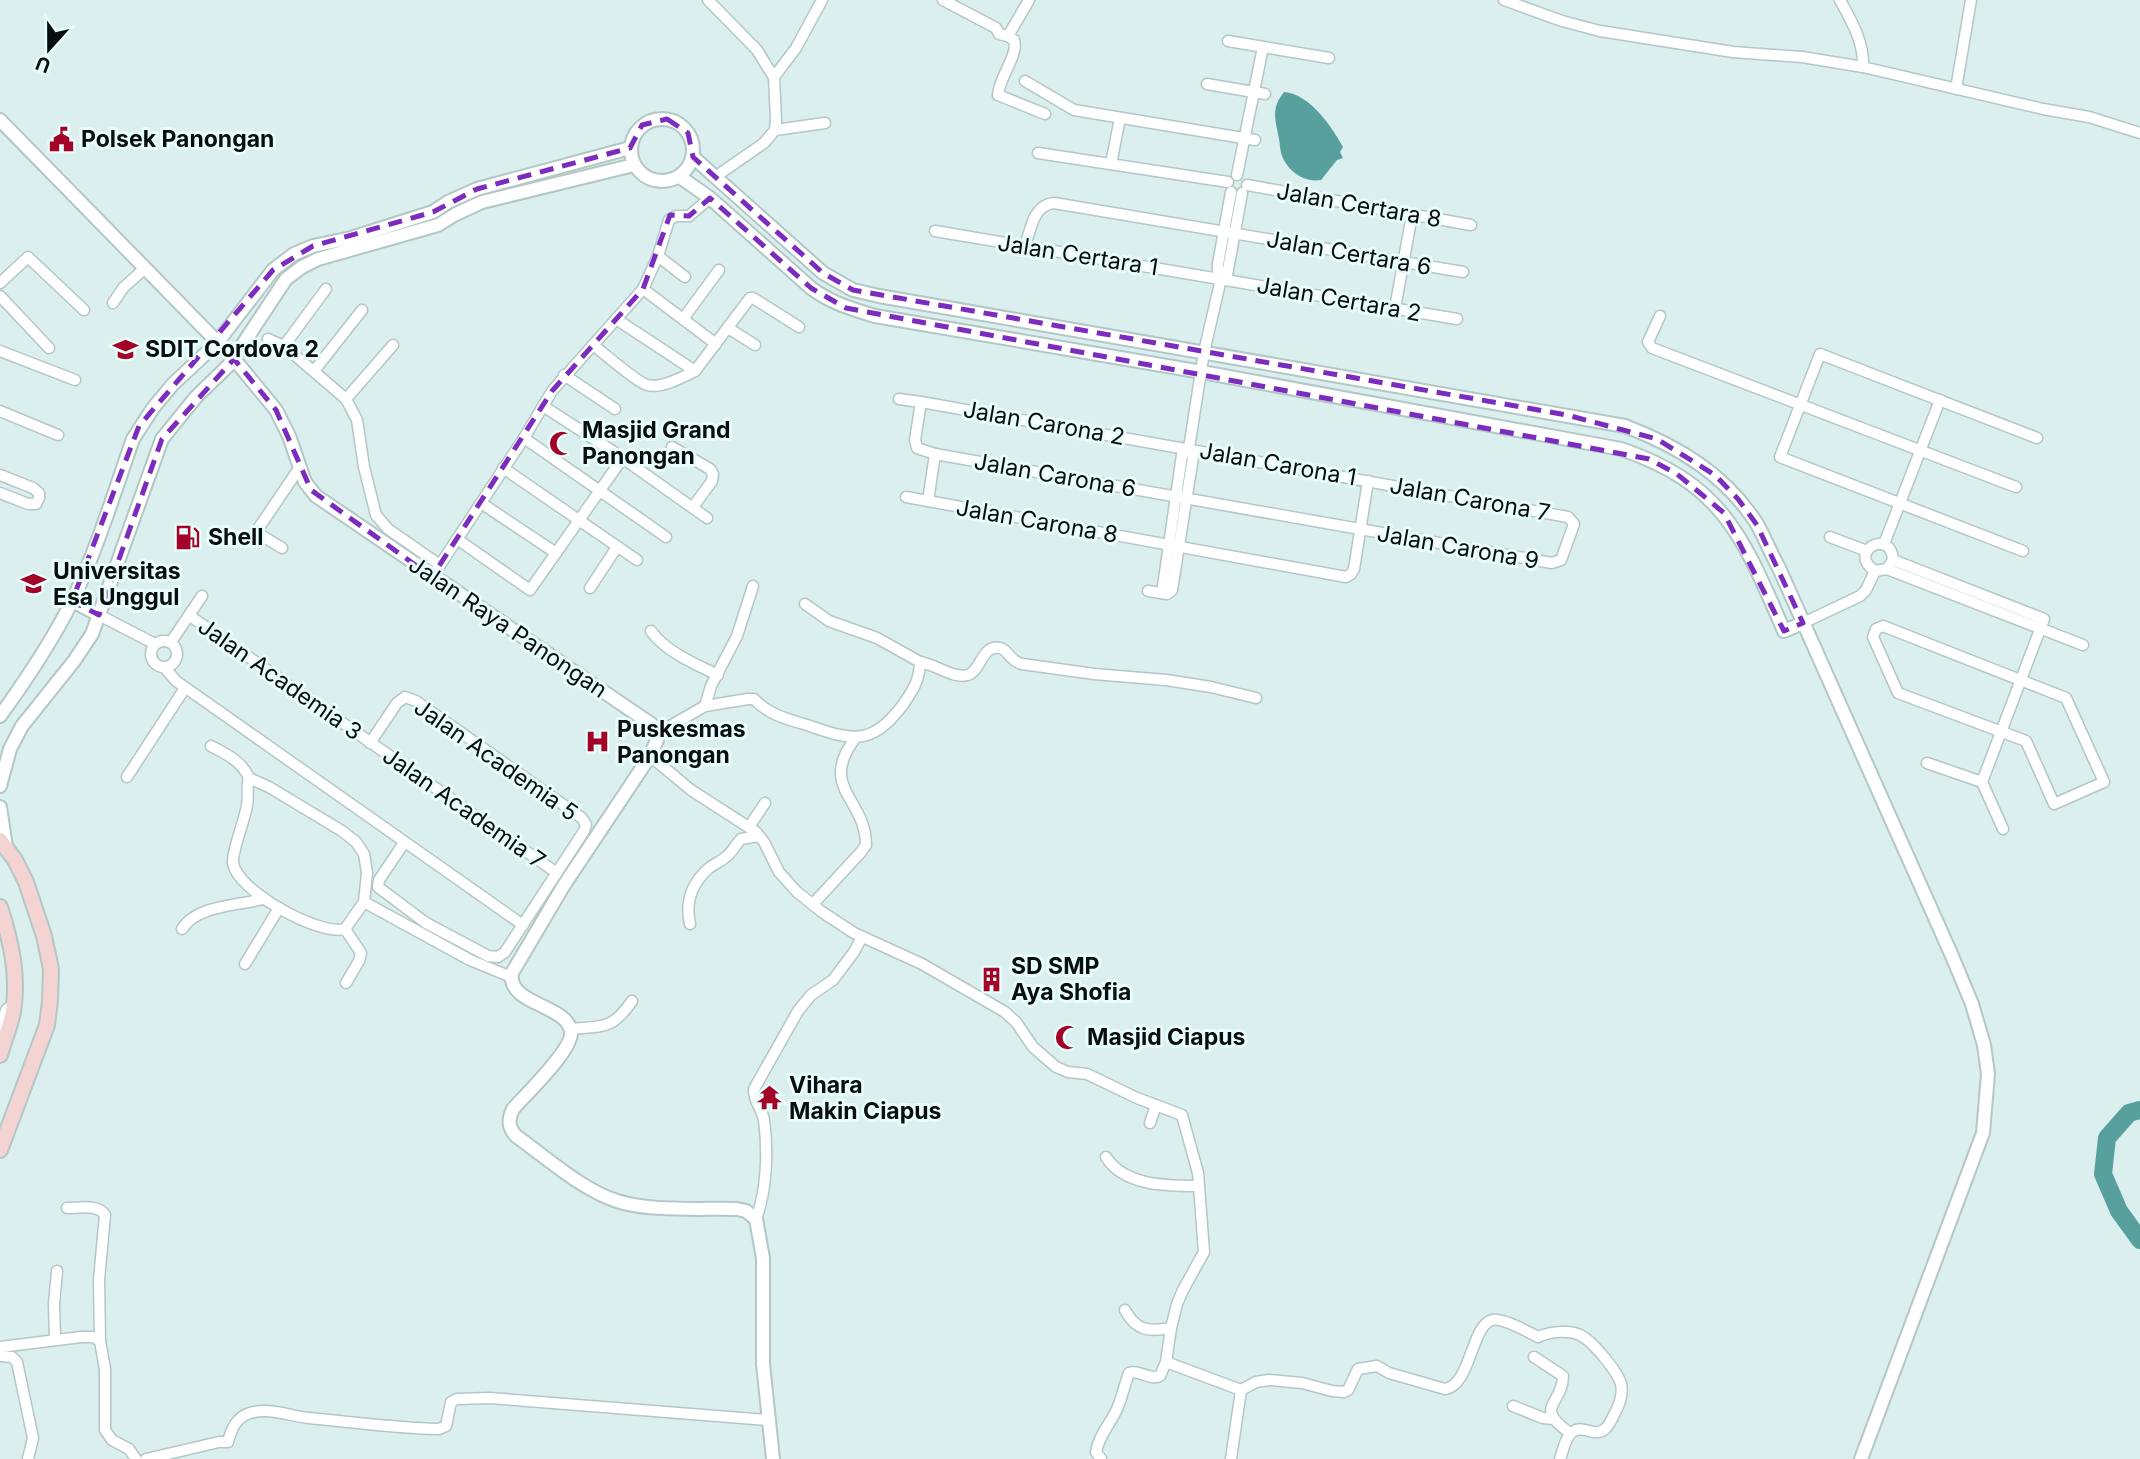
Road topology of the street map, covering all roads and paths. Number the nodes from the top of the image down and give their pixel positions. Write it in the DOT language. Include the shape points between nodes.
graph roads {
  1 [pos="708,0"];
  2 [pos="822,0"];
  3 [pos="1029,0"];
  4 [pos="1504,0"];
  5 [pos="1840,0"];
  6 [pos="1971,0"];
  7 [pos="947,1"];
  8 [pos="1008,36"];
  9 [pos="1228,41"];
  10 [pos="1263,47"];
  11 [pos="1329,58"];
  12 [pos="1863,67"];
  13 [pos="774,77"];
  14 [pos="1025,81"];
  15 [pos="1208,84"];
  16 [pos="1956,89"];
  17 [pos="1254,92"];
  18 [pos="1265,94"];
  19 [pos="1045,114"];
  20 [pos="1120,118"];
  21 [pos="0,120"];
  22 [pos="825,123"];
  23 [pos="775,130"];
  24 [pos="2140,133"];
  25 [pos="1244,138"];
  26 [pos="1255,141"];
  27 [pos="630,148"];
  28 [pos="1038,153"];
  29 [pos="693,157"];
  30 [pos="1111,164"];
  31 [pos="634,165"];
  32 [pos="1237,174"];
  33 [pos="680,177"];
  34 [pos="715,177"];
  35 [pos="1229,187"];
  36 [pos="1244,189"];
  37 [pos="477,190"];
  38 [pos="710,198"];
  39 [pos="482,202"];
  40 [pos="1412,215"];
  41 [pos="1471,225"];
  42 [pos="935,231"];
  43 [pos="1229,232"];
  44 [pos="1025,246"];
  45 [pos="658,256"];
  46 [pos="1404,263"];
  47 [pos="144,269"];
  48 [pos="719,270"];
  49 [pos="1463,272"];
  50 [pos="685,277"];
  51 [pos="1221,279"];
  52 [pos="0,283"];
  53 [pos="326,289"];
  54 [pos="643,289"];
  55 [pos="0,296"];
  56 [pos="113,303"];
  57 [pos="1395,308"];
  58 [pos="84,310"];
  59 [pos="362,310"];
  60 [pos="1660,316"];
  61 [pos="616,319"];
  62 [pos="684,319"];
  63 [pos="1457,319"];
  64 [pos="799,327"];
  65 [pos="728,328"];
  66 [pos="268,339"];
  67 [pos="217,343"];
  68 [pos="716,344"];
  69 [pos="284,345"];
  70 [pos="393,345"];
  71 [pos="593,345"];
  72 [pos="755,345"];
  73 [pos="49,348"];
  74 [pos="0,351"];
  75 [pos="1204,352"];
  76 [pos="234,359"];
  77 [pos="314,371"];
  78 [pos="695,371"];
  79 [pos="1202,372"];
  80 [pos="565,375"];
  81 [pos="75,380"];
  82 [pos="346,399"];
  83 [pos="899,399"];
  84 [pos="1940,400"];
  85 [pos="921,402"];
  86 [pos="1800,405"];
  87 [pos="543,406"];
  88 [pos="615,409"];
  89 [pos="0,411"];
  90 [pos="58,435"];
  91 [pos="524,438"];
  92 [pos="2037,438"];
  93 [pos="671,447"];
  94 [pos="1189,448"];
  95 [pos="1920,451"];
  96 [pos="935,454"];
  97 [pos="622,459"];
  98 [pos="300,467"];
  99 [pos="503,468"];
  100 [pos="0,475"];
  101 [pos="1368,481"];
  102 [pos="2016,487"];
  103 [pos="600,490"];
  104 [pos="0,493"];
  105 [pos="1175,496"];
  106 [pos="906,497"];
  107 [pos="1187,498"];
  108 [pos="928,501"];
  109 [pos="481,503"];
  110 [pos="1900,503"];
  111 [pos="693,507"];
  112 [pos="707,518"];
  113 [pos="580,522"];
  114 [pos="1360,530"];
  115 [pos="666,537"];
  116 [pos="1830,537"];
  117 [pos="457,539"];
  118 [pos="1884,544"];
  119 [pos="1174,546"];
  120 [pos="617,547"];
  121 [pos="282,548"];
  122 [pos="1867,551"];
  123 [pos="2023,551"];
  124 [pos="556,553"];
  125 [pos="637,560"];
  126 [pos="1555,563"];
  127 [pos="1890,564"];
  128 [pos="440,565"];
  129 [pos="1875,570"];
  130 [pos="432,577"];
  131 [pos="753,586"];
  132 [pos="590,588"];
  133 [pos="1148,591"];
  134 [pos="201,596"];
  135 [pos="72,601"];
  136 [pos="805,604"];
  137 [pos="99,615"];
  138 [pos="190,616"];
  139 [pos="1803,623"];
  140 [pos="2040,629"];
  141 [pos="651,631"];
  142 [pos="171,642"];
  143 [pos="155,644"];
  144 [pos="2083,645"];
  145 [pos="920,662"];
  146 [pos="165,668"];
  147 [pos="718,675"];
  148 [pos="2021,680"];
  149 [pos="185,688"];
  150 [pos="1256,698"];
  151 [pos="705,706"];
  152 [pos="0,716"];
  153 [pos="2001,732"];
  154 [pos="659,733"];
  155 [pos="856,737"];
  156 [pos="370,743"];
  157 [pos="211,746"];
  158 [pos="650,756"];
  159 [pos="1927,764"];
  160 [pos="127,777"];
  161 [pos="249,778"];
  162 [pos="1982,782"];
  163 [pos="0,786"];
  164 [pos="765,803"];
  165 [pos="0,807"];
  166 [pos="750,827"];
  167 [pos="2003,829"];
  168 [pos="759,836"];
  169 [pos="3,843"];
  170 [pos="404,843"];
  171 [pos="557,873"];
  172 [pos="263,899"];
  173 [pos="364,902"];
  174 [pos="813,904"];
  175 [pos="0,907"];
  176 [pos="279,908"];
  177 [pos="690,923"];
  178 [pos="523,925"];
  179 [pos="182,929"];
  180 [pos="345,929"];
  181 [pos="862,937"];
  182 [pos="245,964"];
  183 [pos="511,977"];
  184 [pos="346,983"];
  185 [pos="632,1001"];
  186 [pos="14,1004"];
  187 [pos="0,1028"];
  188 [pos="571,1030"];
  189 [pos="0,1055"];
  190 [pos="1156,1105"];
  191 [pos="1150,1123"];
  192 [pos="0,1150"];
  193 [pos="1105,1157"];
  194 [pos="1198,1186"];
  195 [pos="67,1208"];
  196 [pos="756,1219"];
  197 [pos="57,1271"];
  198 [pos="1125,1310"];
  199 [pos="1171,1328"];
  200 [pos="55,1339"];
  201 [pos="100,1341"];
  202 [pos="0,1347"];
  203 [pos="0,1356"];
  204 [pos="1534,1357"];
  205 [pos="1166,1362"];
  206 [pos="1241,1390"];
  207 [pos="1513,1406"];
  208 [pos="1552,1417"];
  209 [pos="768,1420"];
  210 [pos="1570,1433"];
  211 [pos="28,1459"];
  212 [pos="136,1459"];
  213 [pos="146,1459"];
  214 [pos="772,1459"];
  215 [pos="1101,1459"];
  216 [pos="1231,1459"];
  217 [pos="1560,1459"];
  218 [pos="1861,1459"];
  1 -- 13 [label="street" via="757,50"];
  2 -- 13 [label="street"];
  3 -- 8 [label="street"];
  4 -- 12 [label="street" via="1600,31"];
  5 -- 12 [label="street" via="1858,33"];
  6 -- 16 [label="street"];
  7 -- 8 [label="street"];
  8 -- 19 [label="street" via="1016,47 998,94"];
  9 -- 10 [label="street"];
  10 -- 11 [label="street"];
  10 -- 17 [label="street"];
  12 -- 16 [label="street"];
  13 -- 23 [label="street"];
  14 -- 20 [label="street" via="1074,110"];
  15 -- 17 [label="street"];
  16 -- 24 [label="street" via="2089,117"];
  17 -- 18 [label="street"];
  17 -- 25 [label="street"];
  20 -- 25 [label="street"];
  20 -- 30 [label="street"];
  21 -- 47 [label="street, Jalan Raya Panongan"];
  22 -- 23 [label="street"];
  23 -- 34 [label="street"];
  25 -- 26 [label="street"];
  25 -- 32 [label="street"];
  27 -- 29 [label="street" via="642,125 667,119 688,133"];
  27 -- 31 [label="street"];
  27 -- 37 [label="street"];
  28 -- 30 [label="street"];
  29 -- 33 [label="street"];
  29 -- 34 [label="street"];
  30 -- 35 [label="street"];
  31 -- 33 [label="street" via="652,180"];
  31 -- 39 [label="street"];
  32 -- 35 [label="street"];
  32 -- 36 [label="street" via="1244,177"];
  33 -- 38 [label="street"];
  34 -- 75 [label="street" via="823,273 853,290"];
  35 -- 36 [label="street" via="1234,194"];
  35 -- 43 [label="street"];
  36 -- 40 [label="street, Jalan Certara 8"];
  36 -- 43 [label="street"];
  37 -- 39 [label="street"];
  37 -- 67 [label="street" via="433,212 294,254 273,270"];
  38 -- 45 [label="street" via="694,213 669,220"];
  38 -- 79 [label="street" via="811,288 846,308"];
  39 -- 76 [label="street" via="439,225 302,267 286,279"];
  40 -- 41 [label="street, Jalan Certara 8"];
  40 -- 46 [label="street"];
  42 -- 44 [label="street, Jalan Certara 1"];
  43 -- 44 [label="street, Jalan Certara 6" via="1046,203 1036,213"];
  43 -- 46 [label="street, Jalan Certara 6"];
  43 -- 51 [label="street" via="1227,275"];
  44 -- 51 [label="street, Jalan Certara 1"];
  45 -- 50 [label="street"];
  45 -- 54 [label="street"];
  46 -- 49 [label="street, Jalan Certara 6"];
  46 -- 57 [label="street"];
  47 -- 56 [label="street"];
  47 -- 67 [label="street, Jalan Raya Panongan"];
  48 -- 62 [label="street"];
  51 -- 57 [label="street, Jalan Certara 2"];
  51 -- 75 [label="street"];
  52 -- 58 [label="street" via="28,257"];
  53 -- 69 [label="street"];
  54 -- 61 [label="street"];
  54 -- 62 [label="street"];
  55 -- 73 [label="street"];
  57 -- 63 [label="street, Jalan Certara 2"];
  59 -- 77 [label="street"];
  60 -- 86 [label="street" via="1648,342 1652,348"];
  61 -- 71 [label="street"];
  61 -- 78 [label="street"];
  62 -- 68 [label="street"];
  64 -- 65 [label="street" via="753,298"];
  65 -- 68 [label="street"];
  65 -- 72 [label="street"];
  66 -- 69 [label="street"];
  67 -- 76 [label="street, Jalan Raya Panongan"];
  67 -- 135 [label="street" via="173,383 139,426"];
  68 -- 78 [label="street"];
  69 -- 77 [label="street"];
  70 -- 82 [label="street"];
  71 -- 78 [label="street" via="647,385"];
  71 -- 80 [label="street"];
  74 -- 81 [label="street"];
  75 -- 79 [label="street"];
  75 -- 139 [label="street" via="1625,426 1657,439 1705,468 1738,499 1757,525"];
  76 -- 98 [label="street, Jalan Raya Panongan" via="276,410"];
  76 -- 137 [label="street" via="162,439"];
  77 -- 82 [label="street"];
  79 -- 94 [label="street"];
  79 -- 139 [label="street" via="1621,449 1649,459 1677,474 1724,513 1751,558 1784,631"];
  80 -- 87 [label="street"];
  80 -- 88 [label="street"];
  82 -- 128 [label="street" via="357,420 376,514 388,529"];
  83 -- 85 [label="street, Jalan Carona 2"];
  84 -- 86 [label="street" via="1820,354"];
  84 -- 92 [label="street"];
  84 -- 95 [label="street"];
  85 -- 94 [label="street, Jalan Carona 2"];
  85 -- 96 [label="street" via="917,449"];
  86 -- 95 [label="street"];
  86 -- 110 [label="street" via="1780,457"];
  87 -- 91 [label="street"];
  87 -- 97 [label="street"];
  89 -- 90 [label="street"];
  91 -- 99 [label="street"];
  91 -- 103 [label="street"];
  93 -- 111 [label="street" via="713,474"];
  94 -- 101 [label="street, Jalan Carona 1"];
  94 -- 105 [label="street" via="1182,455"];
  94 -- 107 [label="street" via="1193,457"];
  95 -- 102 [label="street"];
  95 -- 110 [label="street"];
  96 -- 105 [label="street, Jalan Carona 6"];
  96 -- 108 [label="street"];
  97 -- 103 [label="street"];
  97 -- 111 [label="street"];
  98 -- 121 [label="street" via="256,532"];
  98 -- 130 [label="street, Jalan Raya Panongan" via="316,496"];
  99 -- 109 [label="street"];
  99 -- 113 [label="street"];
  100 -- 104 [label="street" via="33,488 39,498 33,505"];
  101 -- 114 [label="street"];
  101 -- 126 [label="street, Jalan Carona 7" via="1568,517 1574,524 1561,561"];
  103 -- 113 [label="street"];
  103 -- 115 [label="street"];
  105 -- 107 [label="street, Jalan Carona 6"];
  105 -- 119 [label="street"];
  106 -- 108 [label="street, Jalan Carona 8"];
  107 -- 114 [label="street, Jalan Carona 9"];
  107 -- 119 [label="street"];
  108 -- 119 [label="street, Jalan Carona 8"];
  109 -- 117 [label="street"];
  109 -- 124 [label="street"];
  110 -- 118 [label="street"];
  110 -- 123 [label="street"];
  111 -- 112 [label="street"];
  113 -- 120 [label="street"];
  113 -- 124 [label="street"];
  114 -- 119 [label="street, Jalan Carona 8" via="1354,569 1346,577"];
  114 -- 126 [label="street, Jalan Carona 9"];
  116 -- 122 [label="street"];
  117 -- 124 [label="street" via="530,590"];
  117 -- 128 [label="street"];
  118 -- 122 [label="street" via="1877,543"];
  118 -- 127 [label="street" via="1893,553"];
  119 -- 133 [label="street" via="1172,590 1167,594"];
  120 -- 125 [label="street"];
  120 -- 132 [label="street"];
  122 -- 129 [label="street" via="1866,559"];
  127 -- 129 [label="street"];
  127 -- 140 [label="street"];
  128 -- 130 [label="street"];
  129 -- 139 [label="street" via="1860,596"];
  130 -- 154 [label="street, Jalan Raya Panongan" via="652,723"];
  131 -- 147 [label="street"];
  134 -- 138 [label="street"];
  135 -- 137 [label="street"];
  135 -- 152 [label="street"];
  136 -- 145 [label="street" via="829,621 877,638"];
  137 -- 143 [label="street"];
  137 -- 163 [label="street" via="74,661 22,726"];
  138 -- 142 [label="street"];
  138 -- 156 [label="street, Jalan Academia 3"];
  139 -- 218 [label="street" via="1972,1004 1988,1074 1978,1150"];
  140 -- 144 [label="street"];
  140 -- 148 [label="street"];
  141 -- 147 [label="street" via="682,657"];
  142 -- 143 [label="street"];
  142 -- 146 [label="street" via="178,657"];
  143 -- 146 [label="street" via="152,659"];
  145 -- 150 [label="street" via="966,676 988,651 1001,648 1021,664 1167,680"];
  145 -- 155 [label="street" via="915,685 894,717 874,733"];
  146 -- 149 [label="street"];
  147 -- 151 [label="street"];
  148 -- 153 [label="street"];
  148 -- 153 [label="street" via="2066,698 2104,782 2054,804 2026,741"];
  148 -- 153 [label="street" via="1883,626 1873,636 1898,693"];
  149 -- 160 [label="street"];
  149 -- 170 [label="street"];
  151 -- 154 [label="street"];
  151 -- 155 [label="street" via="754,699 785,720 836,736"];
  153 -- 162 [label="street"];
  154 -- 158 [label="street"];
  155 -- 174 [label="street" via="842,759 840,773 866,845"];
  156 -- 171 [label="street, Jalan Academia 7"];
  156 -- 171 [label="street, Jalan Academia 5" via="397,703 405,697 416,701 582,818 584,831"];
  157 -- 161 [label="street" via="243,766"];
  158 -- 166 [label="street" via="691,790"];
  158 -- 183 [label="street" via="558,894"];
  159 -- 162 [label="street"];
  161 -- 172 [label="street" via="233,863 240,878"];
  161 -- 173 [label="street" via="356,842 366,865"];
  162 -- 167 [label="street"];
  164 -- 166 [label="street"];
  165 -- 169 [label="street"];
  166 -- 168 [label="street"];
  168 -- 174 [label="street" via="779,872"];
  168 -- 177 [label="street" via="741,839 698,880 688,902"];
  169 -- 192 [label="main road" via="33,900 51,979 47,1025"];
  170 -- 178 [label="street"];
  170 -- 178 [label="street" via="378,887 426,923 498,957"];
  171 -- 178 [label="street"];
  172 -- 176 [label="street"];
  172 -- 179 [label="street" via="197,914"];
  173 -- 180 [label="street"];
  173 -- 183 [label="street"];
  174 -- 181 [label="street"];
  175 -- 186 [label="main road" via="13,951"];
  176 -- 180 [label="street" via="326,929"];
  176 -- 182 [label="street"];
  180 -- 184 [label="street" via="361,953"];
  181 -- 190 [label="street" via="922,964 999,1008 1056,1067 1087,1074"];
  181 -- 196 [label="street" via="833,979 798,1011 754,1089 765,1141"];
  183 -- 188 [label="street" via="518,992 560,1017"];
  185 -- 188 [label="street" via="612,1023"];
  186 -- 187 [label="street" via="6,1010"];
  186 -- 189 [label="main road"];
  188 -- 196 [label="street" via="566,1050 513,1109 509,1127 516,1136 599,1194 620,1202 737,1209"];
  190 -- 191 [label="street"];
  190 -- 194 [label="street" via="1182,1115"];
  193 -- 194 [label="street" via="1126,1176"];
  194 -- 199 [label="street" via="1204,1252 1183,1290"];
  195 -- 201 [label="street" via="96,1208 106,1215 99,1280"];
  196 -- 209 [label="street" via="763,1258"];
  197 -- 200 [label="street"];
  198 -- 199 [label="street" via="1139,1328"];
  199 -- 205 [label="street"];
  200 -- 201 [label="street"];
  200 -- 202 [label="street"];
  201 -- 212 [label="street" via="106,1369 106,1430 111,1440 129,1449"];
  203 -- 211 [label="street" via="17,1362 33,1438"];
  204 -- 208 [label="street" via="1563,1376 1551,1406"];
  205 -- 206 [label="street"];
  205 -- 215 [label="street" via="1158,1378 1129,1373 1117,1409 1098,1443 1096,1452"];
  206 -- 210 [label="street" via="1269,1380 1344,1392 1358,1369 1377,1366 1450,1388 1460,1378 1486,1325 1504,1321 1538,1337 1555,1332 1580,1335 1616,1373 1622,1391 1606,1428 1596,1433 1580,1429"];
  206 -- 216 [label="street"];
  207 -- 208 [label="street"];
  208 -- 210 [label="street"];
  209 -- 213 [label="street" via="490,1398 451,1402 446,1426 439,1429 254,1411 236,1423 228,1442"];
  209 -- 214 [label="street"];
  210 -- 217 [label="street"];
}
